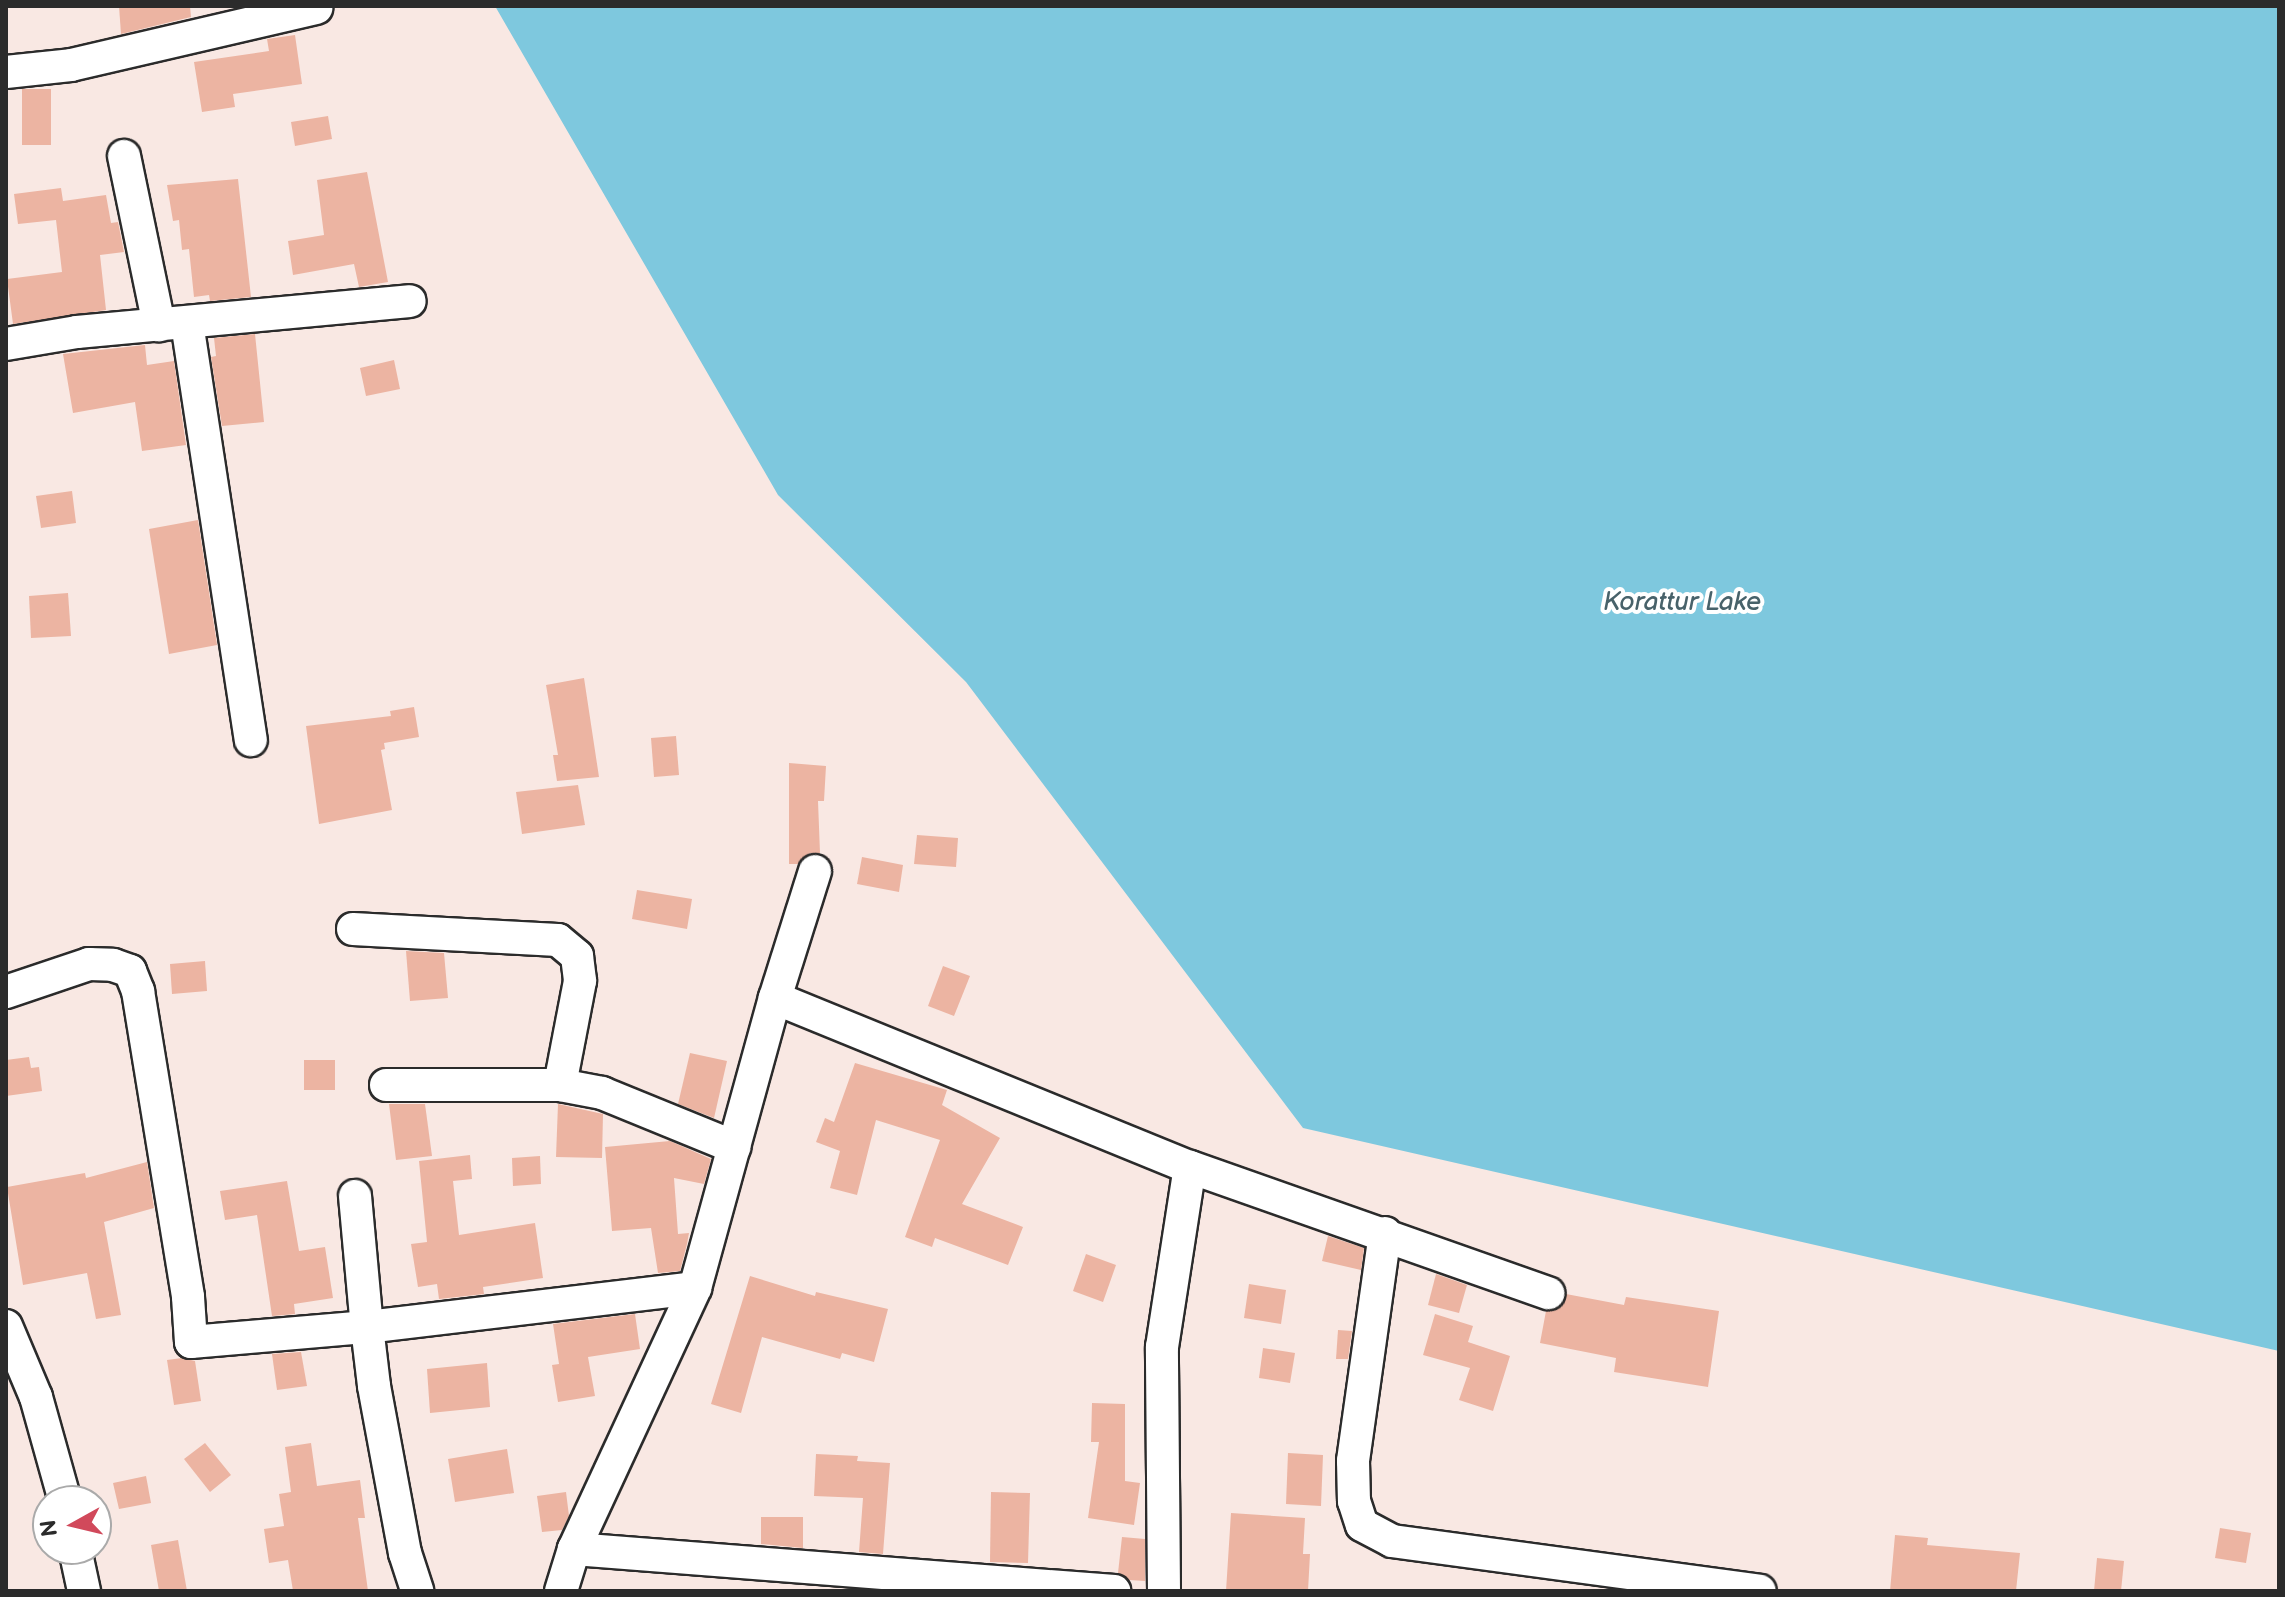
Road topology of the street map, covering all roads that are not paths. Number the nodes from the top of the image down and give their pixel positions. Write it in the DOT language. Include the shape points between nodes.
graph roads {
  1 [pos="316,8"];
  2 [pos="6,72"];
  3 [pos="124,156"];
  4 [pos="410,301"];
  5 [pos="173,324"];
  6 [pos="6,344"];
  7 [pos="251,740"];
  8 [pos="815,871"];
  9 [pos="353,929"];
  10 [pos="6,992"];
  11 [pos="775,998"];
  12 [pos="386,1085"];
  13 [pos="560,1085"];
  14 [pos="734,1147"];
  15 [pos="1190,1167"];
  16 [pos="355,1196"];
  17 [pos="1385,1233"];
  18 [pos="695,1288"];
  19 [pos="1548,1293"];
  20 [pos="6,1326"];
  21 [pos="367,1327"];
  22 [pos="61,1485"];
  23 [pos="574,1549"];
  24 [pos="78,1565"];
  25 [pos="84,1591"];
  26 [pos="417,1591"];
  27 [pos="561,1591"];
  28 [pos="1114,1591"];
  29 [pos="1164,1591"];
  30 [pos="1760,1591"];
  1 -- 2 [label="street" via="71,65"];
  3 -- 5 [label="street"];
  4 -- 5 [label="street"];
  5 -- 6 [label="street"];
  5 -- 7 [label="street"];
  8 -- 11 [label="street"];
  9 -- 13 [label="street" via="558,940 577,956 580,981"];
  10 -- 21 [label="street" via="89,964 130,971 188,1297 191,1342"];
  11 -- 14 [label="street"];
  11 -- 15 [label="street"];
  12 -- 13 [label="street"];
  13 -- 14 [label="street" via="602,1093"];
  14 -- 18 [label="street"];
  15 -- 17 [label="street"];
  15 -- 29 [label="street" via="1162,1347"];
  16 -- 21 [label="street"];
  17 -- 19 [label="street"];
  17 -- 30 [label="street" via="1353,1461 1354,1501 1362,1525 1392,1541"];
  18 -- 21 [label="street"];
  18 -- 23 [label="street"];
  20 -- 22 [label="street" via="36,1397"];
  21 -- 26 [label="street" via="405,1553"];
  23 -- 27 [label="street"];
  23 -- 28 [label="street"];
  24 -- 25 [label="street"];
}
